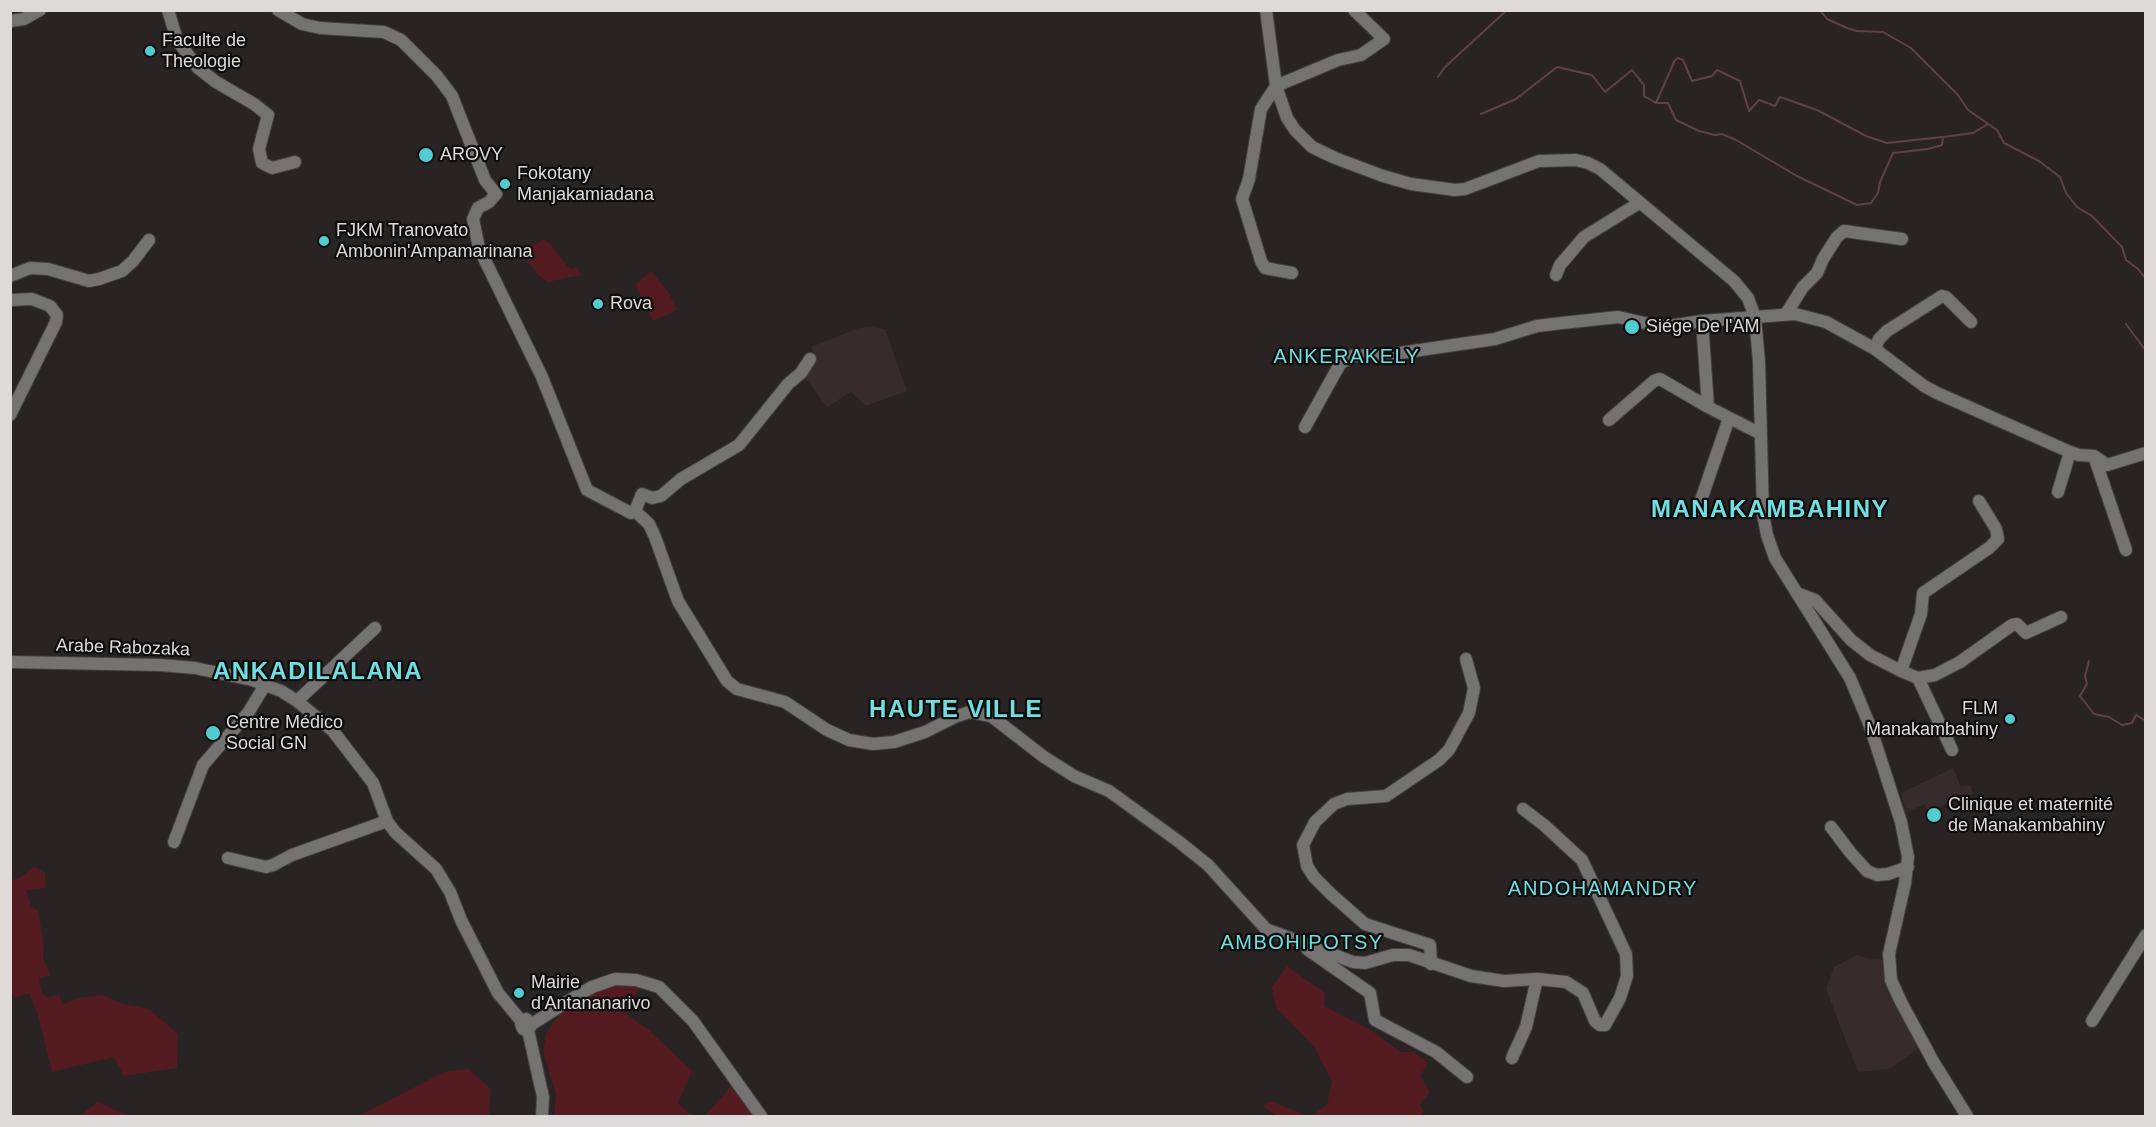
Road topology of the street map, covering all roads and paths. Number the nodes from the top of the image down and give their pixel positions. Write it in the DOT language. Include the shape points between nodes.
graph roads {
  1 [pos="40,10"];
  2 [pos="168,10"];
  3 [pos="278,10"];
  4 [pos="1266,10"];
  5 [pos="1354,10"];
  6 [pos="10,21"];
  7 [pos="1276,86"];
  8 [pos="295,162"];
  9 [pos="1640,203"];
  10 [pos="1902,239"];
  11 [pos="149,240"];
  12 [pos="1292,273"];
  13 [pos="1556,275"];
  14 [pos="10,276"];
  15 [pos="10,300"];
  16 [pos="1786,314"];
  17 [pos="1755,317"];
  18 [pos="1702,321"];
  19 [pos="1971,322"];
  20 [pos="1875,349"];
  21 [pos="810,359"];
  22 [pos="1708,407"];
  23 [pos="10,415"];
  24 [pos="1730,418"];
  25 [pos="1609,420"];
  26 [pos="1305,427"];
  27 [pos="1761,434"];
  28 [pos="2070,452"];
  29 [pos="2145,453"];
  30 [pos="2094,456"];
  31 [pos="2058,492"];
  32 [pos="1980,501"];
  33 [pos="1698,509"];
  34 [pos="635,511"];
  35 [pos="2126,550"];
  36 [pos="1797,593"];
  37 [pos="2061,617"];
  38 [pos="375,628"];
  39 [pos="1466,659"];
  40 [pos="10,662"];
  41 [pos="1900,672"];
  42 [pos="1918,678"];
  43 [pos="265,685"];
  44 [pos="297,701"];
  45 [pos="1952,750"];
  46 [pos="1523,810"];
  47 [pos="387,821"];
  48 [pos="1831,827"];
  49 [pos="174,842"];
  50 [pos="228,858"];
  51 [pos="1908,867"];
  52 [pos="2145,935"];
  53 [pos="1297,941"];
  54 [pos="1431,964"];
  55 [pos="1538,979"];
  56 [pos="2092,1021"];
  57 [pos="527,1025"];
  58 [pos="1512,1058"];
  59 [pos="1467,1077"];
  60 [pos="542,1116"];
  61 [pos="761,1116"];
  62 [pos="1967,1116"];
  1 -- 6 [label="street"];
  2 -- 8 [label="street" via="177,40 198,68 268,115 259,149 262,163 272,168"];
  3 -- 34 [label="street" via="302,24 384,32 401,40 452,96 485,180 496,194 478,208 473,219 479,248 542,377 587,490 631,513"];
  4 -- 7 [label="street"];
  5 -- 7 [label="street" via="1384,39 1361,55 1338,60"];
  7 -- 9 [label="street" via="1287,118 1312,147 1383,176 1455,190 1539,161 1576,160 1600,169"];
  7 -- 12 [label="street" via="1261,109 1242,199 1260,261 1265,268"];
  9 -- 13 [label="street" via="1584,237"];
  9 -- 17 [label="street" via="1734,281 1748,298"];
  10 -- 16 [label="street" via="1844,231"];
  11 -- 14 [label="street" via="122,271 99,279 89,281 30,268"];
  15 -- 23 [label="street" via="32,300 50,306 57,315"];
  16 -- 17 [label="street"];
  16 -- 20 [label="street" via="1826,322"];
  17 -- 18 [label="street"];
  17 -- 27 [label="street"];
  18 -- 22 [label="street"];
  18 -- 26 [label="street" via="1662,327 1618,317 1537,326 1495,339 1393,354 1352,356 1340,364"];
  19 -- 20 [label="street" via="1942,296 1887,331"];
  20 -- 28 [label="street" via="1937,393"];
  21 -- 34 [label="street" via="739,445 661,495 652,498 642,494"];
  22 -- 24 [label="street"];
  22 -- 25 [label="street" via="1660,379"];
  24 -- 27 [label="street"];
  24 -- 33 [label="street"];
  27 -- 36 [label="street" via="1764,524 1775,558"];
  28 -- 30 [label="street"];
  28 -- 31 [label="street"];
  29 -- 30 [label="street" via="2107,465"];
  30 -- 35 [label="street"];
  32 -- 41 [label="street" via="1998,539 1923,593 1922,614"];
  34 -- 53 [label="street" via="649,524 678,602 727,681 737,689 785,702 827,730 849,740 873,744 925,732 970,712 991,716 1044,757 1139,811 1208,865 1266,929"];
  36 -- 41 [label="street" via="1815,600 1860,648"];
  36 -- 51 [label="street" via="1861,701 1901,822"];
  37 -- 42 [label="street" via="2026,633 2017,624 2012,625 1960,662 1935,675"];
  38 -- 44 [label="street"];
  39 -- 54 [label="street" via="1474,687 1469,713 1449,750 1386,796 1334,804 1315,822 1303,846 1307,866 1331,894 1365,924 1430,945"];
  40 -- 43 [label="street, Arabe Rabozaka" via="195,668"];
  41 -- 42 [label="street"];
  42 -- 45 [label="street"];
  43 -- 44 [label="street, Arabe Rabozaka"];
  43 -- 49 [label="street" via="248,713 203,765"];
  44 -- 47 [label="street, Arabe Rabozaka" via="349,750 373,783"];
  46 -- 55 [label="street" via="1582,860 1626,954 1627,976 1605,1025 1594,1021 1583,993 1566,982"];
  47 -- 50 [label="street" via="266,867"];
  47 -- 57 [label="street, Arabe Rabozaka" via="436,868 498,993"];
  48 -- 51 [label="street" via="1867,871 1888,874"];
  51 -- 62 [label="street" via="1889,954 1891,980"];
  52 -- 56 [label="street"];
  53 -- 54 [label="street" via="1353,962 1409,955"];
  53 -- 59 [label="street" via="1370,993 1375,1020 1436,1052"];
  54 -- 55 [label="street" via="1504,981"];
  55 -- 58 [label="street" via="1526,1027"];
  57 -- 60 [label="street" via="542,1089"];
  57 -- 61 [label="street" via="592,987 615,979 659,987 693,1021"];
}
